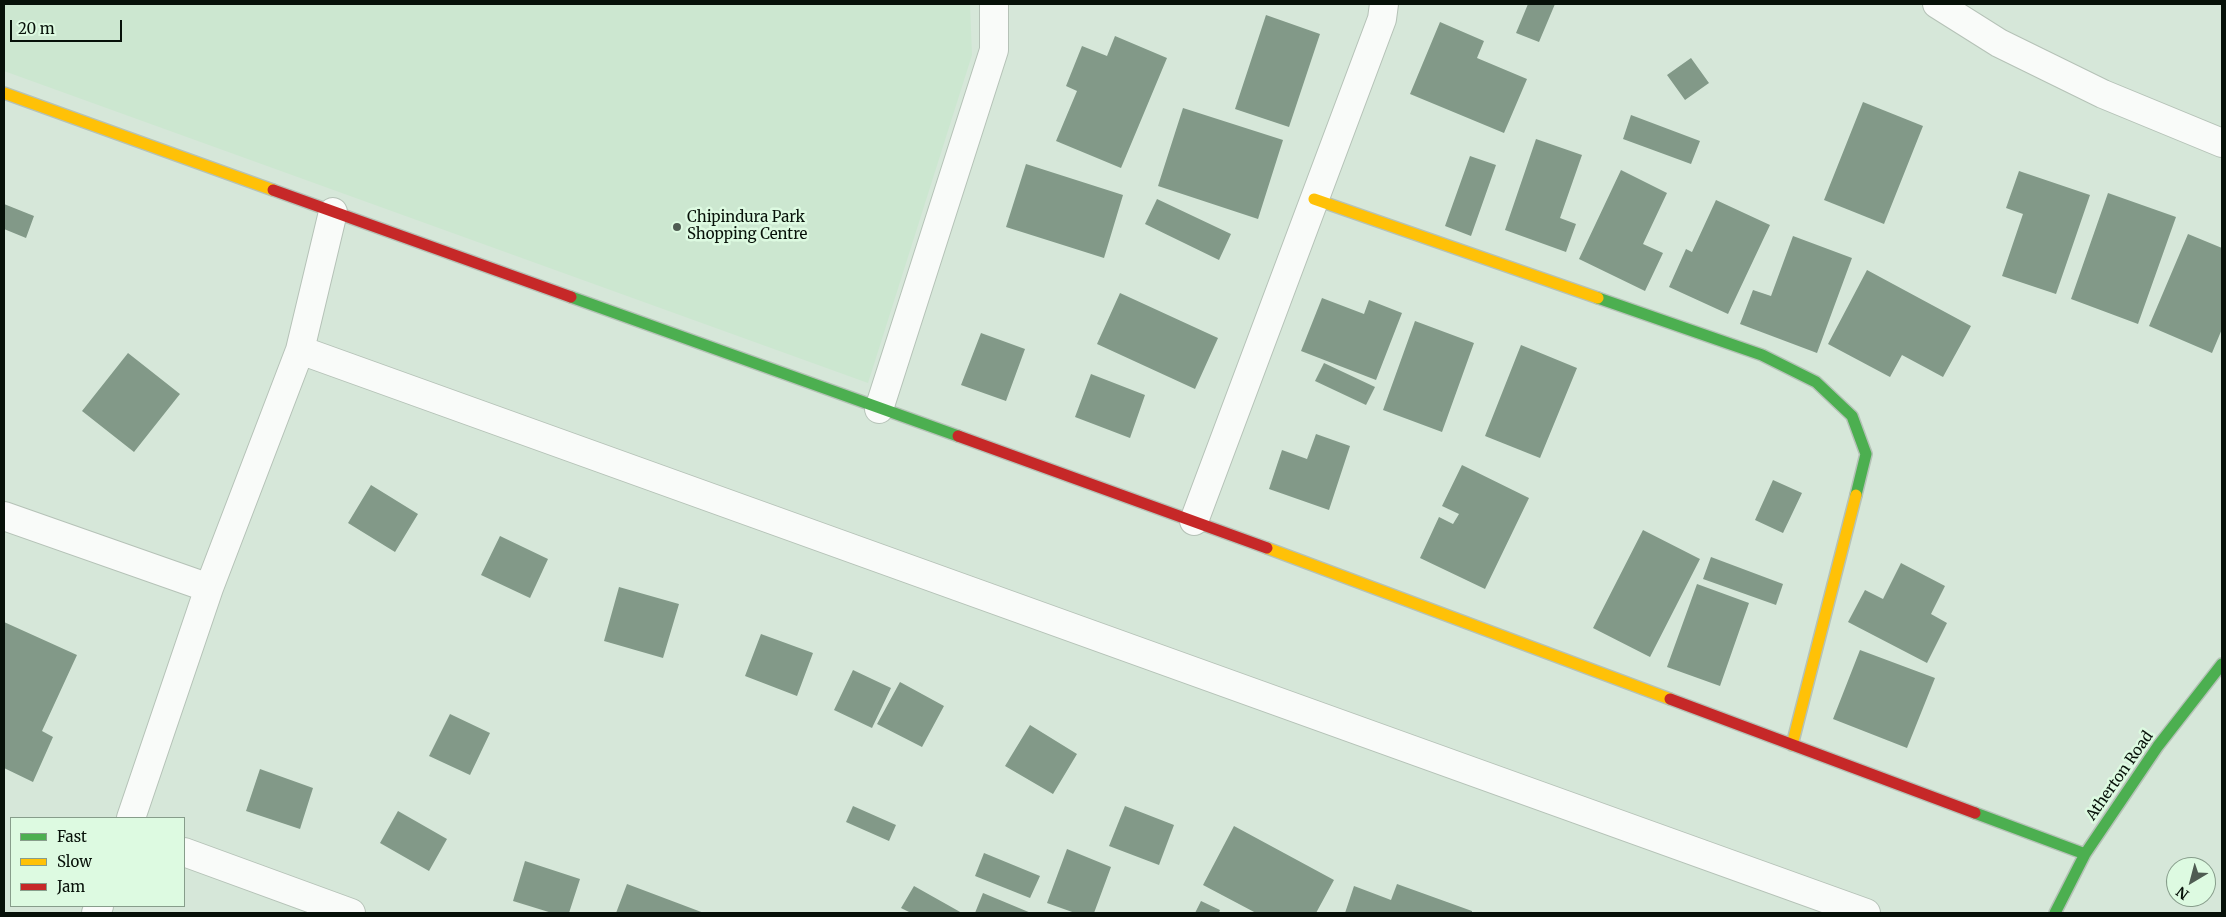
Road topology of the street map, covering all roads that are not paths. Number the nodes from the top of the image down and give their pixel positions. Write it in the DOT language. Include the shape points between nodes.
graph roads {
  1 [pos="994,4"];
  2 [pos="1384,4"];
  3 [pos="1937,4"];
  4 [pos="4,93"];
  5 [pos="2222,143"];
  6 [pos="1314,200"];
  7 [pos="333,212"];
  8 [pos="300,350"];
  9 [pos="879,409"];
  10 [pos="4,516"];
  11 [pos="1194,521"];
  12 [pos="209,588"];
  13 [pos="2222,664"];
  14 [pos="1792,745"];
  15 [pos="131,817"];
  16 [pos="185,852"];
  17 [pos="2085,854"];
  18 [pos="351,913"];
  19 [pos="1866,913"];
  20 [pos="2054,913"];
  1 -- 9 [label="street" via="994,50"];
  2 -- 6 [label="street" via="1382,19"];
  3 -- 5 [label="street" via="1998,42 2094,90"];
  4 -- 7 [label="street"];
  6 -- 11 [label="street"];
  6 -- 14 [label="street" via="1762,355 1816,382 1852,416 1866,454"];
  7 -- 8 [label="street"];
  7 -- 9 [label="street"];
  8 -- 12 [label="street"];
  8 -- 19 [label="street"];
  9 -- 11 [label="street"];
  10 -- 12 [label="street"];
  11 -- 14 [label="street"];
  12 -- 15 [label="street"];
  13 -- 17 [label="street, Atherton Road" via="2158,746"];
  14 -- 17 [label="street"];
  16 -- 18 [label="street"];
  17 -- 20 [label="street, Atherton Road"];
}
